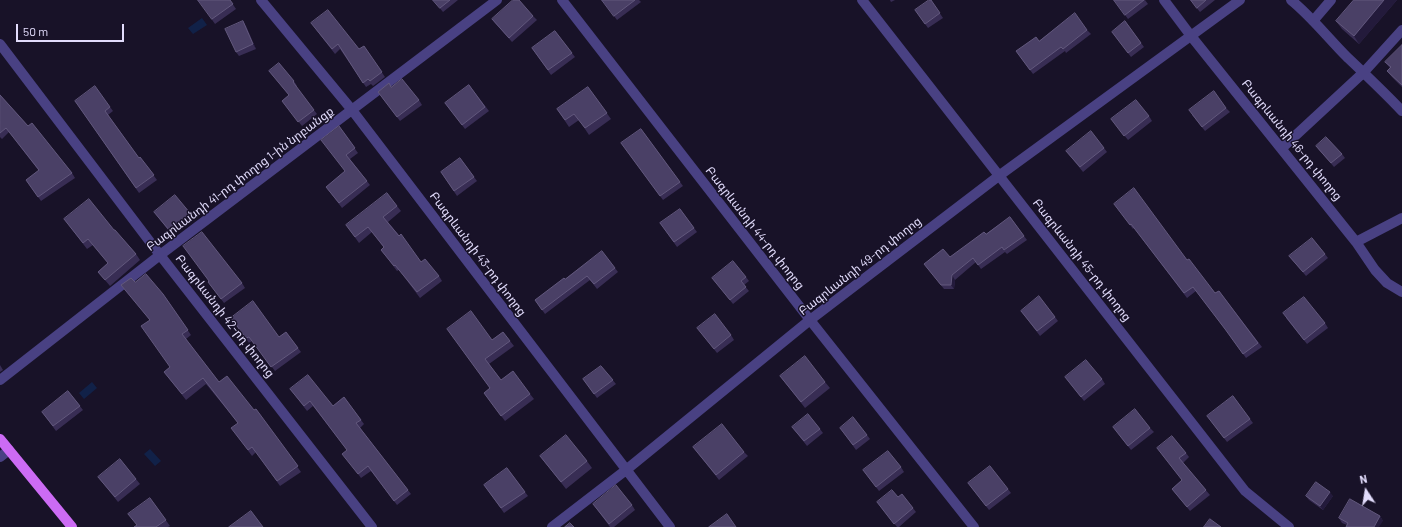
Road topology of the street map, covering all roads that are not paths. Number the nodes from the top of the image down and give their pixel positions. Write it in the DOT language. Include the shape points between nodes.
graph roads {
  1 [pos="262,0"];
  2 [pos="497,0"];
  3 [pos="562,0"];
  4 [pos="862,0"];
  5 [pos="1164,0"];
  6 [pos="1240,0"];
  7 [pos="1291,0"];
  8 [pos="1331,0"];
  9 [pos="1313,21"];
  10 [pos="1402,30"];
  11 [pos="1191,36"];
  12 [pos="0,44"];
  13 [pos="1364,72"];
  14 [pos="352,110"];
  15 [pos="1402,111"];
  16 [pos="1282,148"];
  17 [pos="1000,175"];
  18 [pos="1402,218"];
  19 [pos="1356,242"];
  20 [pos="160,254"];
  21 [pos="1402,292"];
  22 [pos="810,320"];
  23 [pos="0,380"];
  24 [pos="0,439"];
  25 [pos="9,450"];
  26 [pos="0,457"];
  27 [pos="626,470"];
  28 [pos="68,526"];
  29 [pos="372,527"];
  30 [pos="552,527"];
  31 [pos="670,527"];
  32 [pos="974,527"];
  33 [pos="1289,527"];
  1 -- 14 [label="street, Բագրևանդի 43-րդ փողոց"];
  2 -- 14 [label="street, Բագրևանդի 41-րդ փողոց 1-ին նրբանցք"];
  3 -- 22 [label="street, Բագրևանդի 44-րդ փողոց"];
  4 -- 17 [label="street, Բագրևանդի 45-րդ փողոց"];
  5 -- 11 [label="street, Բագրևանդի 46-րդ փողոց"];
  6 -- 11 [label="street, Բագրևանդի 49-րդ փողոց"];
  7 -- 9 [label="street"];
  8 -- 9 [label="street"];
  9 -- 13 [label="street"];
  10 -- 13 [label="street"];
  11 -- 16 [label="street, Բագրևանդի 46-րդ փողոց"];
  11 -- 17 [label="street, Բագրևանդի 49-րդ փողոց"];
  12 -- 20 [label="street, Բագրևանդի 42-րդ փողոց"];
  13 -- 15 [label="street"];
  13 -- 16 [label="street"];
  14 -- 20 [label="street, Բագրևանդի 41-րդ փողոց 1-ին նրբանցք"];
  14 -- 27 [label="street, Բագրևանդի 43-րդ փողոց"];
  16 -- 19 [label="street, Բագրևանդի 46-րդ փողոց"];
  17 -- 22 [label="street, Բագրևանդի 49-րդ փողոց"];
  17 -- 33 [label="street, Բագրևանդի 45-րդ փողոց" via="1245,491"];
  18 -- 19 [label="street"];
  19 -- 21 [label="street, Բագրևանդի 46-րդ փողոց" via="1375,270 1387,283"];
  20 -- 23 [label="street, Բագրևանդի 41-րդ փողոց 1-ին նրբանցք"];
  20 -- 29 [label="street, Բագրևանդի 42-րդ փողոց"];
  22 -- 27 [label="street, Բագրևանդի 49-րդ փողոց"];
  22 -- 32 [label="street, Բագրևանդի 44-րդ փողոց"];
  24 -- 25 [label="main road"];
  25 -- 26 [label="street"];
  25 -- 28 [label="main road"];
  27 -- 30 [label="street, Բագրևանդի 49-րդ փողոց"];
  27 -- 31 [label="street, Բագրևանդի 43-րդ փողոց"];
}
